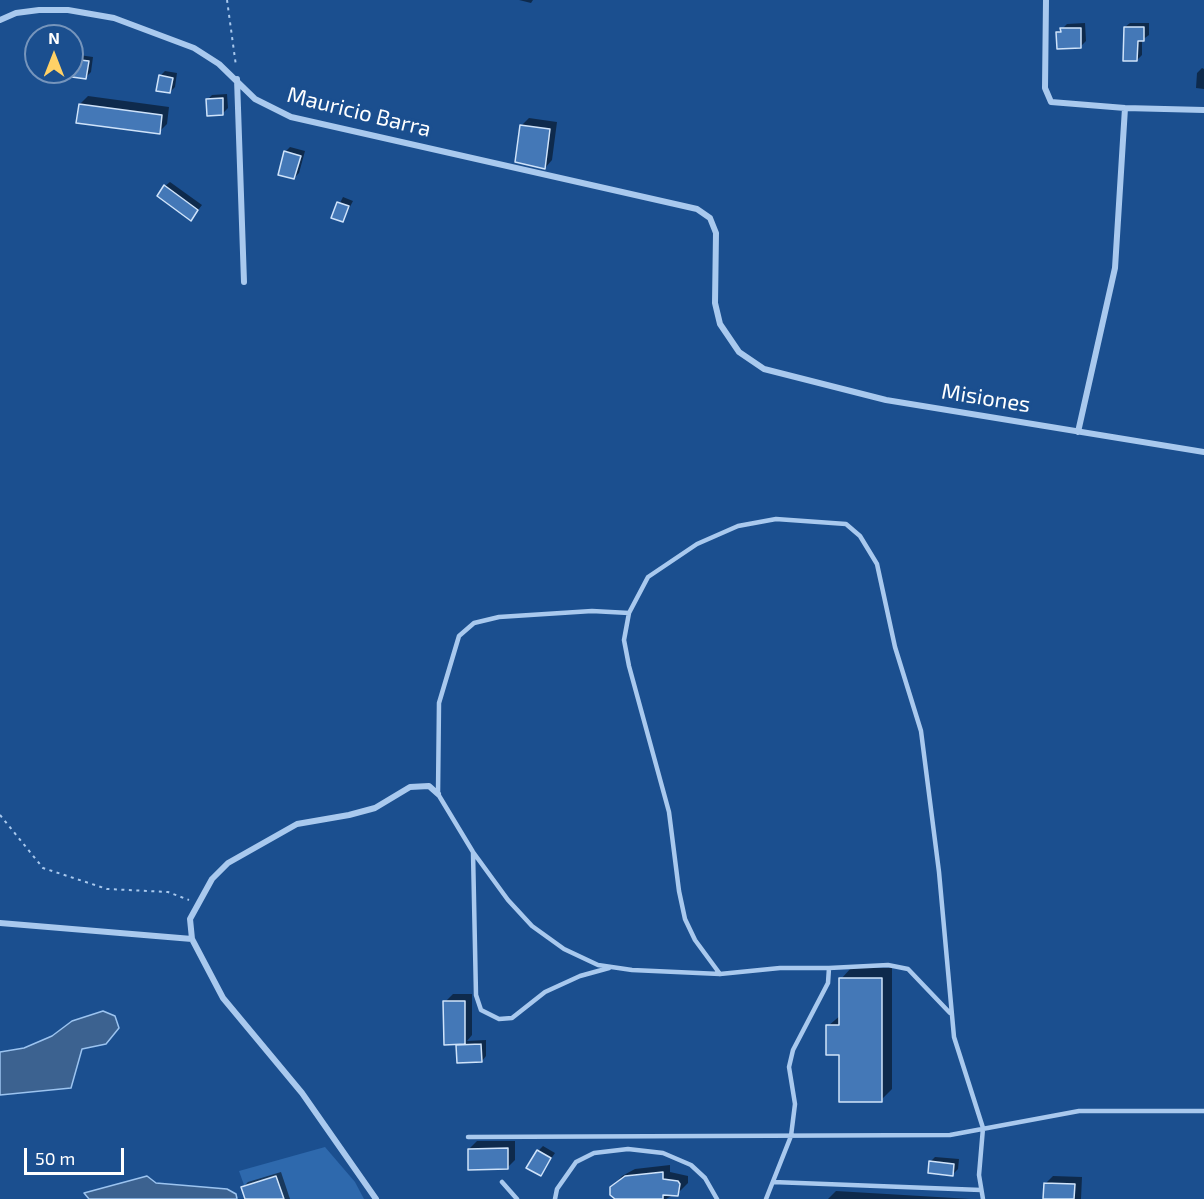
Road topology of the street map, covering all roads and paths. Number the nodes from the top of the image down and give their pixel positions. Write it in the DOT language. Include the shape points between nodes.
graph roads {
  1 [pos="227,0"];
  2 [pos="1046,0"];
  3 [pos="0,20"];
  4 [pos="237,79"];
  5 [pos="1125,108"];
  6 [pos="1204,110"];
  7 [pos="244,282"];
  8 [pos="764,369"];
  9 [pos="1078,432"];
  10 [pos="1204,452"];
  11 [pos="628,613"];
  12 [pos="438,794"];
  13 [pos="0,815"];
  14 [pos="473,852"];
  15 [pos="197,903"];
  16 [pos="0,923"];
  17 [pos="192,939"];
  18 [pos="611,967"];
  19 [pos="829,968"];
  20 [pos="720,974"];
  21 [pos="951,1014"];
  22 [pos="1204,1111"];
  23 [pos="983,1128"];
  24 [pos="791,1136"];
  25 [pos="468,1137"];
  26 [pos="502,1182"];
  27 [pos="773,1182"];
  28 [pos="981,1190"];
  29 [pos="376,1199"];
  30 [pos="517,1199"];
  31 [pos="555,1199"];
  32 [pos="717,1199"];
  33 [pos="766,1199"];
  34 [pos="983,1199"];
  1 -- 4 [label="path"];
  2 -- 5 [label="street" via="1048,98 1062,105"];
  3 -- 4 [label="street, Mauricio Barra" via="39,10 68,10 114,18 194,48"];
  4 -- 7 [label="street"];
  4 -- 8 [label="street, Mauricio Barra" via="255,99 291,117 697,208 710,218 716,234 715,303 720,324 739,351"];
  5 -- 6 [label="street"];
  5 -- 9 [label="street" via="1114,268"];
  8 -- 9 [label="street, Misiones" via="886,400"];
  9 -- 10 [label="street, Misiones"];
  11 -- 12 [label="lane" via="592,611 499,617 474,623 459,636 440,703"];
  11 -- 20 [label="lane" via="624,640 628,666 669,812 685,919"];
  11 -- 21 [label="lane" via="648,577 697,544 738,526 777,519 822,521 846,524 860,536 877,564 895,647 921,730"];
  12 -- 14 [label="lane"];
  12 -- 15 [label="street" via="429,786 410,787 375,808 297,824 228,863"];
  13 -- 15 [label="path" via="43,868 107,889 168,892"];
  14 -- 18 [label="lane" via="532,926 564,949"];
  14 -- 18 [label="lane" via="476,995 481,1010 499,1019 512,1018 545,992"];
  15 -- 17 [label="street" via="190,919"];
  16 -- 17 [label="street"];
  17 -- 29 [label="street" via="223,998 302,1093"];
  18 -- 20 [label="lane"];
  19 -- 20 [label="lane"];
  19 -- 21 [label="lane" via="888,965 908,969"];
  19 -- 24 [label="lane" via="828,983 793,1050 789,1067 795,1104"];
  21 -- 23 [label="lane" via="954,1036"];
  22 -- 23 [label="lane" via="1079,1111"];
  23 -- 24 [label="lane" via="950,1136"];
  23 -- 28 [label="lane"];
  24 -- 25 [label="lane"];
  24 -- 27 [label="lane"];
  26 -- 30 [label="lane"];
  27 -- 28 [label="lane"];
  27 -- 33 [label="lane"];
  28 -- 34 [label="lane"];
  31 -- 32 [label="lane" via="557,1189 576,1162 594,1153 628,1149 663,1153 691,1165 705,1178"];
}
